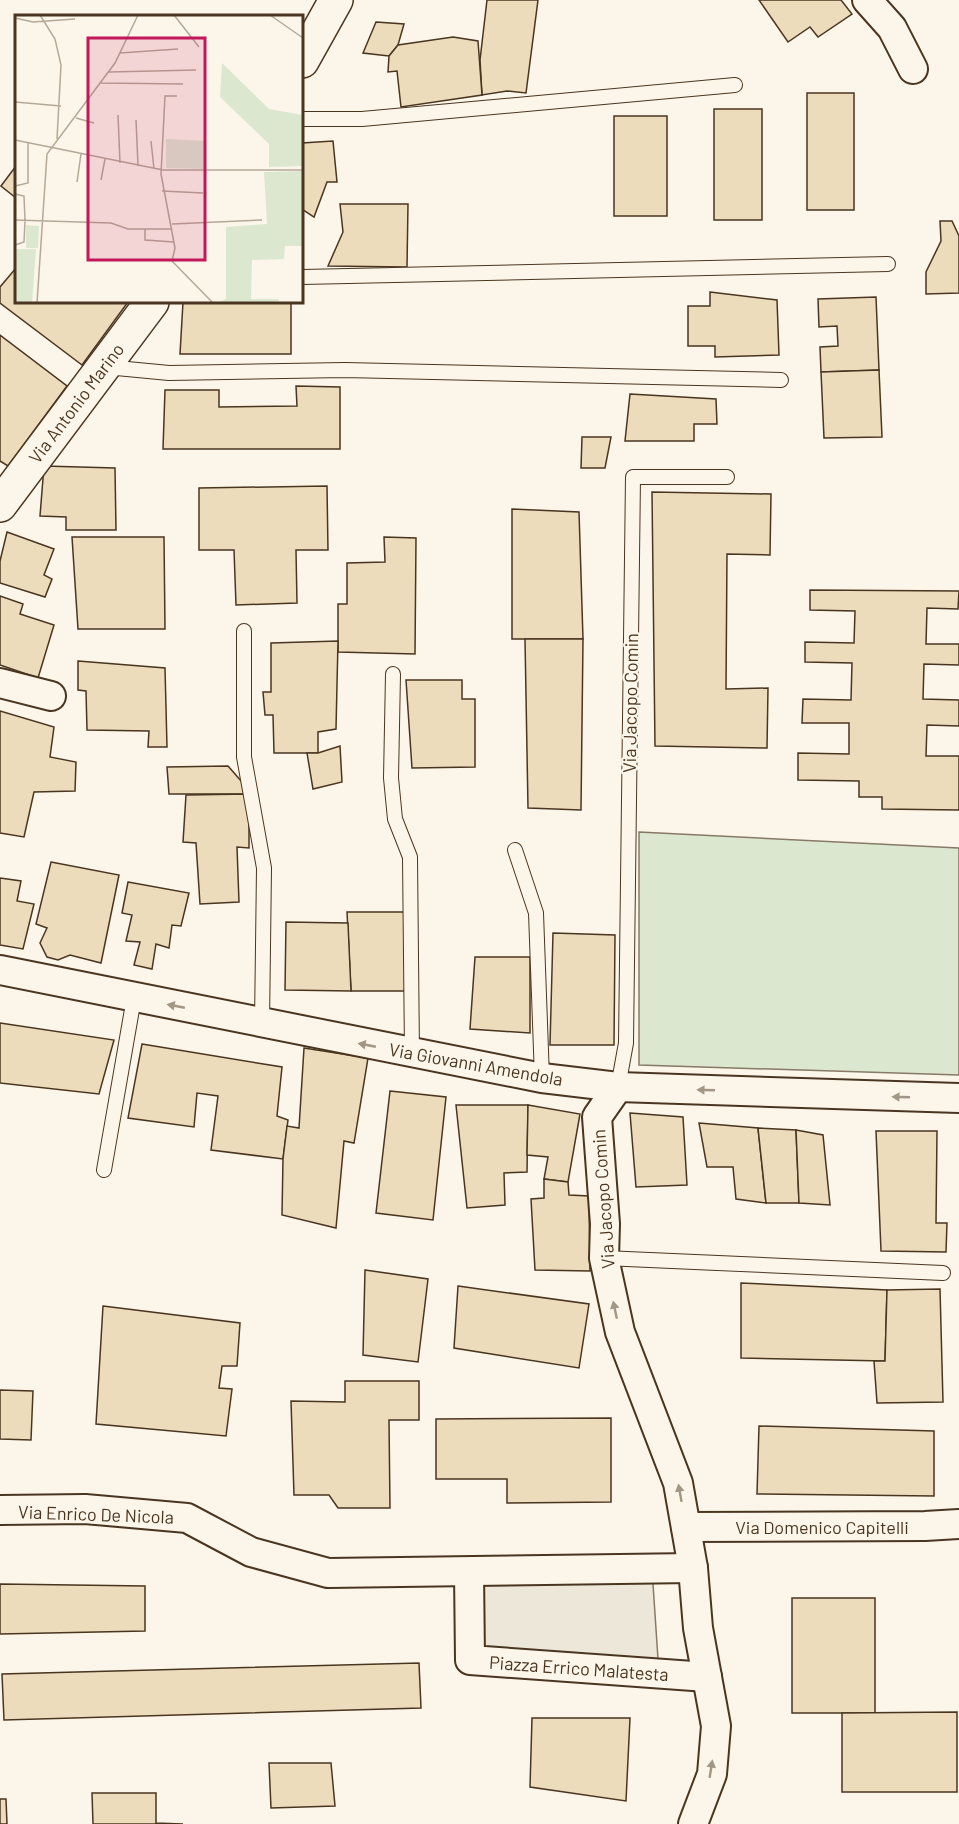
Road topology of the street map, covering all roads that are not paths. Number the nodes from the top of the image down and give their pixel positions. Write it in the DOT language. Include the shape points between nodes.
graph roads {
  1 [pos="336,0"];
  2 [pos="867,0"];
  3 [pos="303,60"];
  4 [pos="913,69"];
  5 [pos="735,85"];
  6 [pos="303,118"];
  7 [pos="888,264"];
  8 [pos="303,277"];
  9 [pos="151,303"];
  10 [pos="102,366"];
  11 [pos="781,380"];
  12 [pos="727,477"];
  13 [pos="0,505"];
  14 [pos="244,631"];
  15 [pos="393,674"];
  16 [pos="0,683"];
  17 [pos="51,696"];
  18 [pos="515,850"];
  19 [pos="0,970"];
  20 [pos="134,998"];
  21 [pos="262,1024"];
  22 [pos="412,1054"];
  23 [pos="542,1078"];
  24 [pos="618,1087"];
  25 [pos="959,1098"];
  26 [pos="105,1170"];
  27 [pos="603,1258"];
  28 [pos="943,1273"];
  29 [pos="0,1510"];
  30 [pos="959,1524"];
  31 [pos="686,1527"];
  32 [pos="693,1568"];
  33 [pos="469,1572"];
  34 [pos="707,1677"];
  35 [pos="693,1824"];
  1 -- 3 [label="street"];
  2 -- 4 [label="street" via="892,28"];
  5 -- 6 [label="lane" via="362,118"];
  7 -- 8 [label="lane"];
  9 -- 10 [label="street, Via Antonio Marino"];
  10 -- 11 [label="lane" via="170,373 345,370"];
  10 -- 13 [label="street, Via Antonio Marino"];
  12 -- 24 [label="lane, Via Jacopo Comin" via="633,477 626,1043"];
  14 -- 21 [label="lane" via="244,757 264,868"];
  15 -- 22 [label="lane" via="391,778 395,819 410,857"];
  16 -- 17 [label="street"];
  18 -- 23 [label="lane" via="536,913"];
  19 -- 20 [label="street, Via Giovanni Amendola"];
  21 -- 20 [label="street, Via Giovanni Amendola, one-way"];
  20 -- 26 [label="lane"];
  22 -- 21 [label="street, Via Giovanni Amendola, one-way"];
  22 -- 23 [label="street, Via Giovanni Amendola"];
  23 -- 24 [label="street, Via Giovanni Amendola"];
  25 -- 24 [label="street, Via Giovanni Amendola, one-way"];
  24 -- 27 [label="street, Via Jacopo Comin" via="597,1118 605,1224"];
  27 -- 28 [label="lane"];
  31 -- 27 [label="street, Via Jacopo Comin, one-way" via="678,1483 620,1332"];
  29 -- 33 [label="street, Via Enrico De Nicola" via="85,1509 187,1518 251,1552 328,1573"];
  30 -- 31 [label="street, Via Domenico Capitelli"];
  31 -- 32 [label="street, Via Jacopo Comin"];
  32 -- 33 [label="street"];
  32 -- 34 [label="street, Via Jacopo Comin"];
  33 -- 34 [label="street, Piazza Errico Malatesta" via="470,1660"];
  35 -- 34 [label="street, Via Jacopo Comin, one-way" via="712,1774 716,1726"];
}
